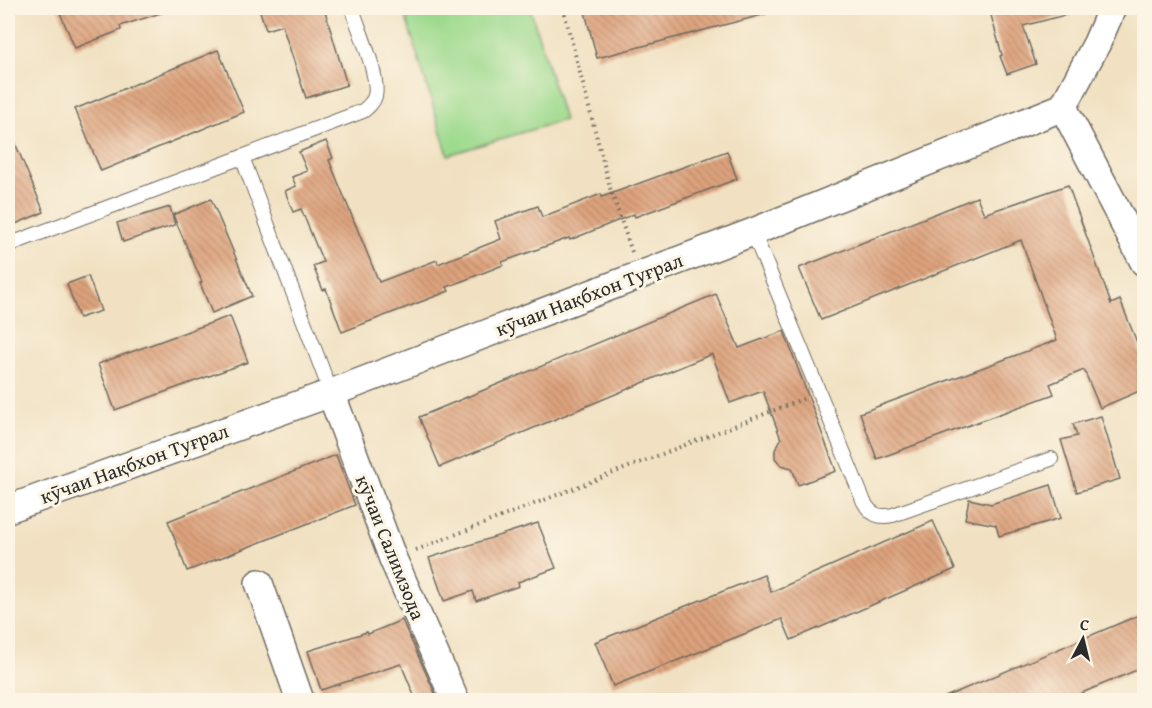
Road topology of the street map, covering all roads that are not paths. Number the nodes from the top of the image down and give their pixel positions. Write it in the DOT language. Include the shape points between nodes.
graph roads {
  1 [pos="352,8"];
  2 [pos="1112,8"];
  3 [pos="1063,107"];
  4 [pos="242,158"];
  5 [pos="753,232"];
  6 [pos="8,245"];
  7 [pos="1144,262"];
  8 [pos="331,393"];
  9 [pos="1051,459"];
  10 [pos="8,509"];
  11 [pos="259,583"];
  12 [pos="300,700"];
  13 [pos="455,700"];
  1 -- 4 [label="lane" via="375,80 375,96 370,105"];
  2 -- 3 [label="street"];
  3 -- 5 [label="street, кӯчаи Нақбхон Туғрал"];
  3 -- 7 [label="street"];
  4 -- 6 [label="lane"];
  4 -- 8 [label="lane"];
  5 -- 8 [label="street, кӯчаи Нақбхон Туғрал"];
  5 -- 9 [label="lane" via="864,502 874,515 893,515"];
  8 -- 10 [label="street, кӯчаи Нақбхон Туғрал"];
  8 -- 13 [label="street, кӯчаи Салимзода" via="393,559"];
  11 -- 12 [label="street"];
}
